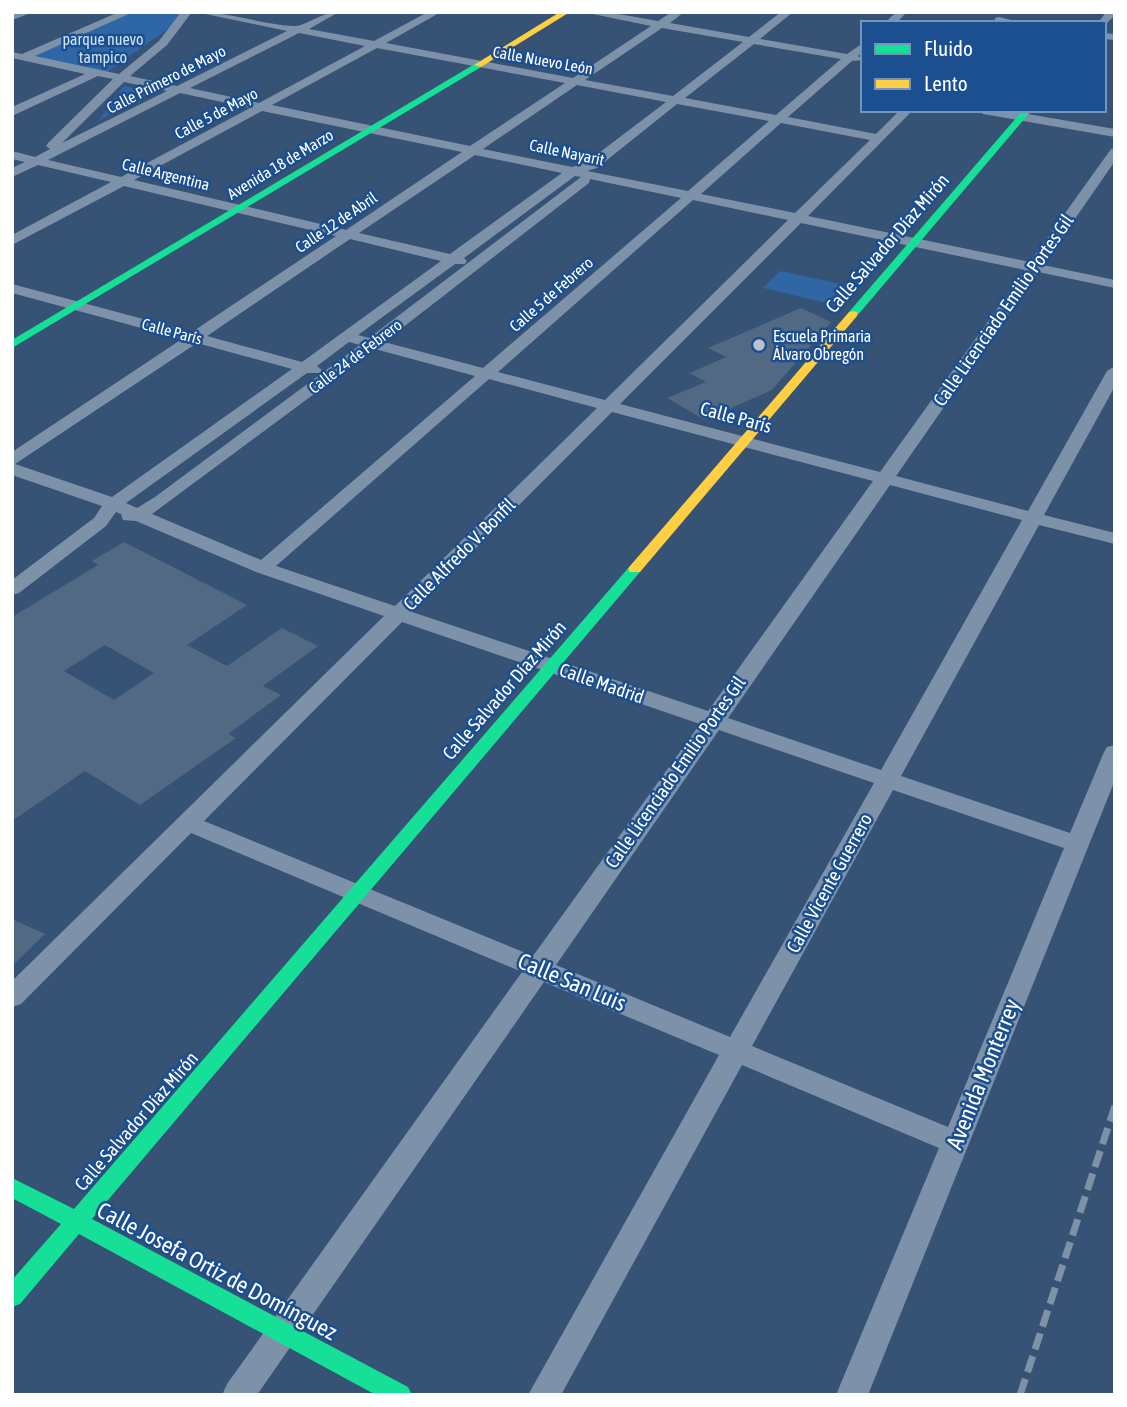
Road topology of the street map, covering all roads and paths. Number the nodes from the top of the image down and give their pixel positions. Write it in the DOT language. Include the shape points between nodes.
graph roads {
  1 [pos="24,12"];
  2 [pos="128,12"];
  3 [pos="187,12"];
  4 [pos="201,12"];
  5 [pos="334,12"];
  6 [pos="436,12"];
  7 [pos="550,12"];
  8 [pos="566,12"];
  9 [pos="588,12"];
  10 [pos="679,12"];
  11 [pos="788,12"];
  12 [pos="225,14"];
  13 [pos="12,17"];
  14 [pos="661,25"];
  15 [pos="298,30"];
  16 [pos="752,40"];
  17 [pos="163,43"];
  18 [pos="376,45"];
  19 [pos="16,58"];
  20 [pos="856,59"];
  21 [pos="474,63"];
  22 [pos="99,72"];
  23 [pos="122,77"];
  24 [pos="576,82"];
  25 [pos="180,89"];
  26 [pos="675,100"];
  27 [pos="261,106"];
  28 [pos="12,112"];
  29 [pos="905,112"];
  30 [pos="1004,112"];
  31 [pos="1025,114"];
  32 [pos="779,119"];
  33 [pos="354,126"];
  34 [pos="372,129"];
  35 [pos="1115,133"];
  36 [pos="879,138"];
  37 [pos="474,150"];
  38 [pos="1115,152"];
  39 [pos="12,155"];
  40 [pos="37,161"];
  41 [pos="592,170"];
  42 [pos="573,171"];
  43 [pos="12,173"];
  44 [pos="122,181"];
  45 [pos="12,184"];
  46 [pos="691,196"];
  47 [pos="220,205"];
  48 [pos="239,209"];
  49 [pos="798,218"];
  50 [pos="348,235"];
  51 [pos="12,240"];
  52 [pos="915,242"];
  53 [pos="452,259"];
  54 [pos="475,265"];
  55 [pos="1033,267"];
  56 [pos="1115,284"];
  57 [pos="12,288"];
  58 [pos="56,301"];
  59 [pos="78,305"];
  60 [pos="12,326"];
  61 [pos="195,337"];
  62 [pos="346,337"];
  63 [pos="372,344"];
  64 [pos="12,345"];
  65 [pos="306,367"];
  66 [pos="1115,371"];
  67 [pos="332,374"];
  68 [pos="486,374"];
  69 [pos="608,405"];
  70 [pos="745,442"];
  71 [pos="12,460"];
  72 [pos="12,469"];
  73 [pos="884,478"];
  74 [pos="105,514"];
  75 [pos="137,515"];
  76 [pos="1033,518"];
  77 [pos="1115,539"];
  78 [pos="263,568"];
  79 [pos="12,589"];
  80 [pos="399,614"];
  81 [pos="552,666"];
  82 [pos="712,720"];
  83 [pos="1115,752"];
  84 [pos="887,779"];
  85 [pos="188,823"];
  86 [pos="1077,844"];
  87 [pos="358,893"];
  88 [pos="537,968"];
  89 [pos="12,998"];
  90 [pos="736,1050"];
  91 [pos="955,1142"];
  92 [pos="12,1187"];
  93 [pos="77,1222"];
  94 [pos="12,1297"];
  95 [pos="283,1332"];
  96 [pos="238,1395"];
  97 [pos="400,1395"];
  98 [pos="544,1395"];
  99 [pos="852,1395"];
  1 -- 13 [label="street"];
  2 -- 19 [label="street"];
  3 -- 17 [label="street"];
  4 -- 12 [label="street, Calle Nuevo León"];
  5 -- 15 [label="street, Calle Primero de Mayo"];
  6 -- 18 [label="street, Calle 5 de Mayo"];
  7 -- 21 [label="street, Avenida 18 de Marzo"];
  8 -- 21 [label="street, Avenida 18 de Marzo"];
  9 -- 14 [label="street"];
  10 -- 14 [label="street, Calle 12 de Abril"];
  11 -- 16 [label="street, Calle 24 de Febrero"];
  12 -- 15 [label="street, Calle Nuevo León"];
  12 -- 17 [label="street" via="193,25"];
  14 -- 16 [label="street"];
  14 -- 24 [label="street, Calle 12 de Abril"];
  15 -- 18 [label="street, Calle Nuevo León"];
  15 -- 25 [label="street, Calle Primero de Mayo"];
  16 -- 20 [label="street"];
  16 -- 26 [label="street, Calle 24 de Febrero"];
  17 -- 23 [label="street"];
  18 -- 21 [label="street, Calle Nuevo León"];
  18 -- 27 [label="street, Calle 5 de Mayo"];
  19 -- 22 [label="street, Calle Nayarit"];
  20 -- 32 [label="street, Calle 5 de Febrero"];
  21 -- 24 [label="street, Calle Nuevo León"];
  21 -- 33 [label="street, Avenida 18 de Marzo"];
  21 -- 34 [label="street, Avenida 18 de Marzo"];
  22 -- 23 [label="street, Calle Nayarit"];
  22 -- 28 [label="street"];
  23 -- 25 [label="street, Calle Nayarit"];
  23 -- 40 [label="street"];
  24 -- 26 [label="street, Calle Nuevo León"];
  24 -- 37 [label="street, Calle 12 de Abril"];
  25 -- 27 [label="street, Calle Nayarit"];
  25 -- 40 [label="street, Calle Primero de Mayo"];
  26 -- 32 [label="street, Calle Nuevo León"];
  26 -- 41 [label="street, Calle 24 de Febrero"];
  27 -- 33 [label="street, Calle Nayarit"];
  27 -- 44 [label="street, Calle 5 de Mayo"];
  29 -- 36 [label="street, Calle Alfredo V. Bonfil"];
  30 -- 31 [label="street"];
  31 -- 35 [label="street"];
  31 -- 52 [label="street, Calle Salvador Díaz Mirón"];
  32 -- 36 [label="street, Calle Nuevo León"];
  32 -- 46 [label="street, Calle 5 de Febrero"];
  33 -- 34 [label="street, Calle Nayarit"];
  33 -- 47 [label="street, Avenida 18 de Marzo"];
  34 -- 37 [label="street, Calle Nayarit"];
  34 -- 48 [label="street, Avenida 18 de Marzo"];
  36 -- 49 [label="street, Calle Alfredo V. Bonfil"];
  37 -- 42 [label="street, Calle Nayarit"];
  37 -- 50 [label="street, Calle 12 de Abril"];
  38 -- 55 [label="street, Calle Licenciado Emilio Portes Gil"];
  39 -- 40 [label="street, Calle Argentina"];
  40 -- 43 [label="street, Calle Primero de Mayo"];
  40 -- 44 [label="street, Calle Argentina"];
  40 -- 45 [label="street"];
  41 -- 42 [label="street, Calle Nayarit"];
  41 -- 46 [label="street, Calle Nayarit"];
  41 -- 54 [label="street, Calle 24 de Febrero"];
  42 -- 53 [label="street, Calle 24 de Febrero"];
  44 -- 47 [label="street, Calle Argentina"];
  44 -- 51 [label="street, Calle 5 de Mayo"];
  46 -- 49 [label="street, Calle Nayarit"];
  46 -- 68 [label="street, Calle 5 de Febrero"];
  47 -- 48 [label="street, Calle Argentina"];
  47 -- 58 [label="street, Avenida 18 de Marzo"];
  48 -- 50 [label="street, Calle Argentina"];
  48 -- 59 [label="street, Avenida 18 de Marzo"];
  49 -- 52 [label="street, Calle Nayarit"];
  49 -- 69 [label="street, Calle Alfredo V. Bonfil"];
  50 -- 53 [label="street, Calle Argentina"];
  50 -- 61 [label="street, Calle 12 de Abril"];
  52 -- 55 [label="street, Calle Nayarit"];
  52 -- 70 [label="street, Calle Salvador Díaz Mirón"];
  53 -- 54 [label="street, Calle Argentina"];
  53 -- 62 [label="street, Calle 24 de Febrero"];
  54 -- 63 [label="street, Calle 24 de Febrero"];
  55 -- 56 [label="street, Calle Nayarit"];
  55 -- 73 [label="street, Calle Licenciado Emilio Portes Gil"];
  57 -- 58 [label="street, Calle París"];
  58 -- 59 [label="street, Calle París"];
  58 -- 60 [label="street, Avenida 18 de Marzo"];
  59 -- 61 [label="street, Calle París"];
  59 -- 64 [label="street, Avenida 18 de Marzo"];
  61 -- 65 [label="street, Calle París"];
  61 -- 71 [label="street, Calle 12 de Abril"];
  62 -- 63 [label="street, Calle París"];
  62 -- 65 [label="street, Calle 24 de Febrero"];
  63 -- 67 [label="street, Calle 24 de Febrero"];
  63 -- 68 [label="street, Calle París"];
  65 -- 67 [label="street, Calle París"];
  65 -- 74 [label="street, Calle 24 de Febrero"];
  66 -- 76 [label="street, Calle Vicente Guerrero"];
  67 -- 75 [label="street, Calle 24 de Febrero"];
  68 -- 69 [label="street, Calle París"];
  68 -- 78 [label="street, Calle 5 de Febrero"];
  69 -- 70 [label="street, Calle París"];
  69 -- 80 [label="street, Calle Alfredo V. Bonfil"];
  70 -- 73 [label="street, Calle París"];
  70 -- 81 [label="street, Calle Salvador Díaz Mirón"];
  72 -- 74 [label="street, Calle Madrid" via="94,496"];
  73 -- 76 [label="street, Calle París"];
  73 -- 82 [label="street, Calle Licenciado Emilio Portes Gil"];
  74 -- 75 [label="street, Calle Madrid"];
  74 -- 79 [label="street, Calle 24 de Febrero"];
  75 -- 78 [label="street, Calle Madrid"];
  76 -- 77 [label="street, Calle París"];
  76 -- 84 [label="street, Calle Vicente Guerrero"];
  78 -- 80 [label="street, Calle Madrid"];
  80 -- 81 [label="street, Calle Madrid"];
  80 -- 85 [label="street, Calle Alfredo V. Bonfil"];
  81 -- 82 [label="street, Calle Madrid"];
  81 -- 87 [label="street, Calle Salvador Díaz Mirón"];
  82 -- 84 [label="street, Calle Madrid"];
  82 -- 88 [label="street, Calle Licenciado Emilio Portes Gil"];
  83 -- 86 [label="street, Avenida Monterrey"];
  84 -- 86 [label="street, Calle Madrid"];
  84 -- 90 [label="street, Calle Vicente Guerrero"];
  85 -- 87 [label="street, Calle San Luis"];
  85 -- 89 [label="street, Calle Alfredo V. Bonfil"];
  86 -- 91 [label="street, Avenida Monterrey"];
  87 -- 88 [label="street, Calle San Luis"];
  87 -- 93 [label="street, Calle Salvador Díaz Mirón"];
  88 -- 90 [label="street, Calle San Luis"];
  88 -- 95 [label="street, Calle Licenciado Emilio Portes Gil"];
  90 -- 91 [label="street, Calle San Luis"];
  90 -- 98 [label="street, Calle Vicente Guerrero"];
  91 -- 99 [label="street, Avenida Monterrey"];
  92 -- 93 [label="street, Calle Josefa Ortiz de Domínguez"];
  93 -- 94 [label="street, Calle Salvador Díaz Mirón"];
  93 -- 95 [label="street, Calle Josefa Ortiz de Domínguez"];
  95 -- 96 [label="street, Calle Licenciado Emilio Portes Gil"];
  95 -- 97 [label="street, Calle Josefa Ortiz de Domínguez"];
}
